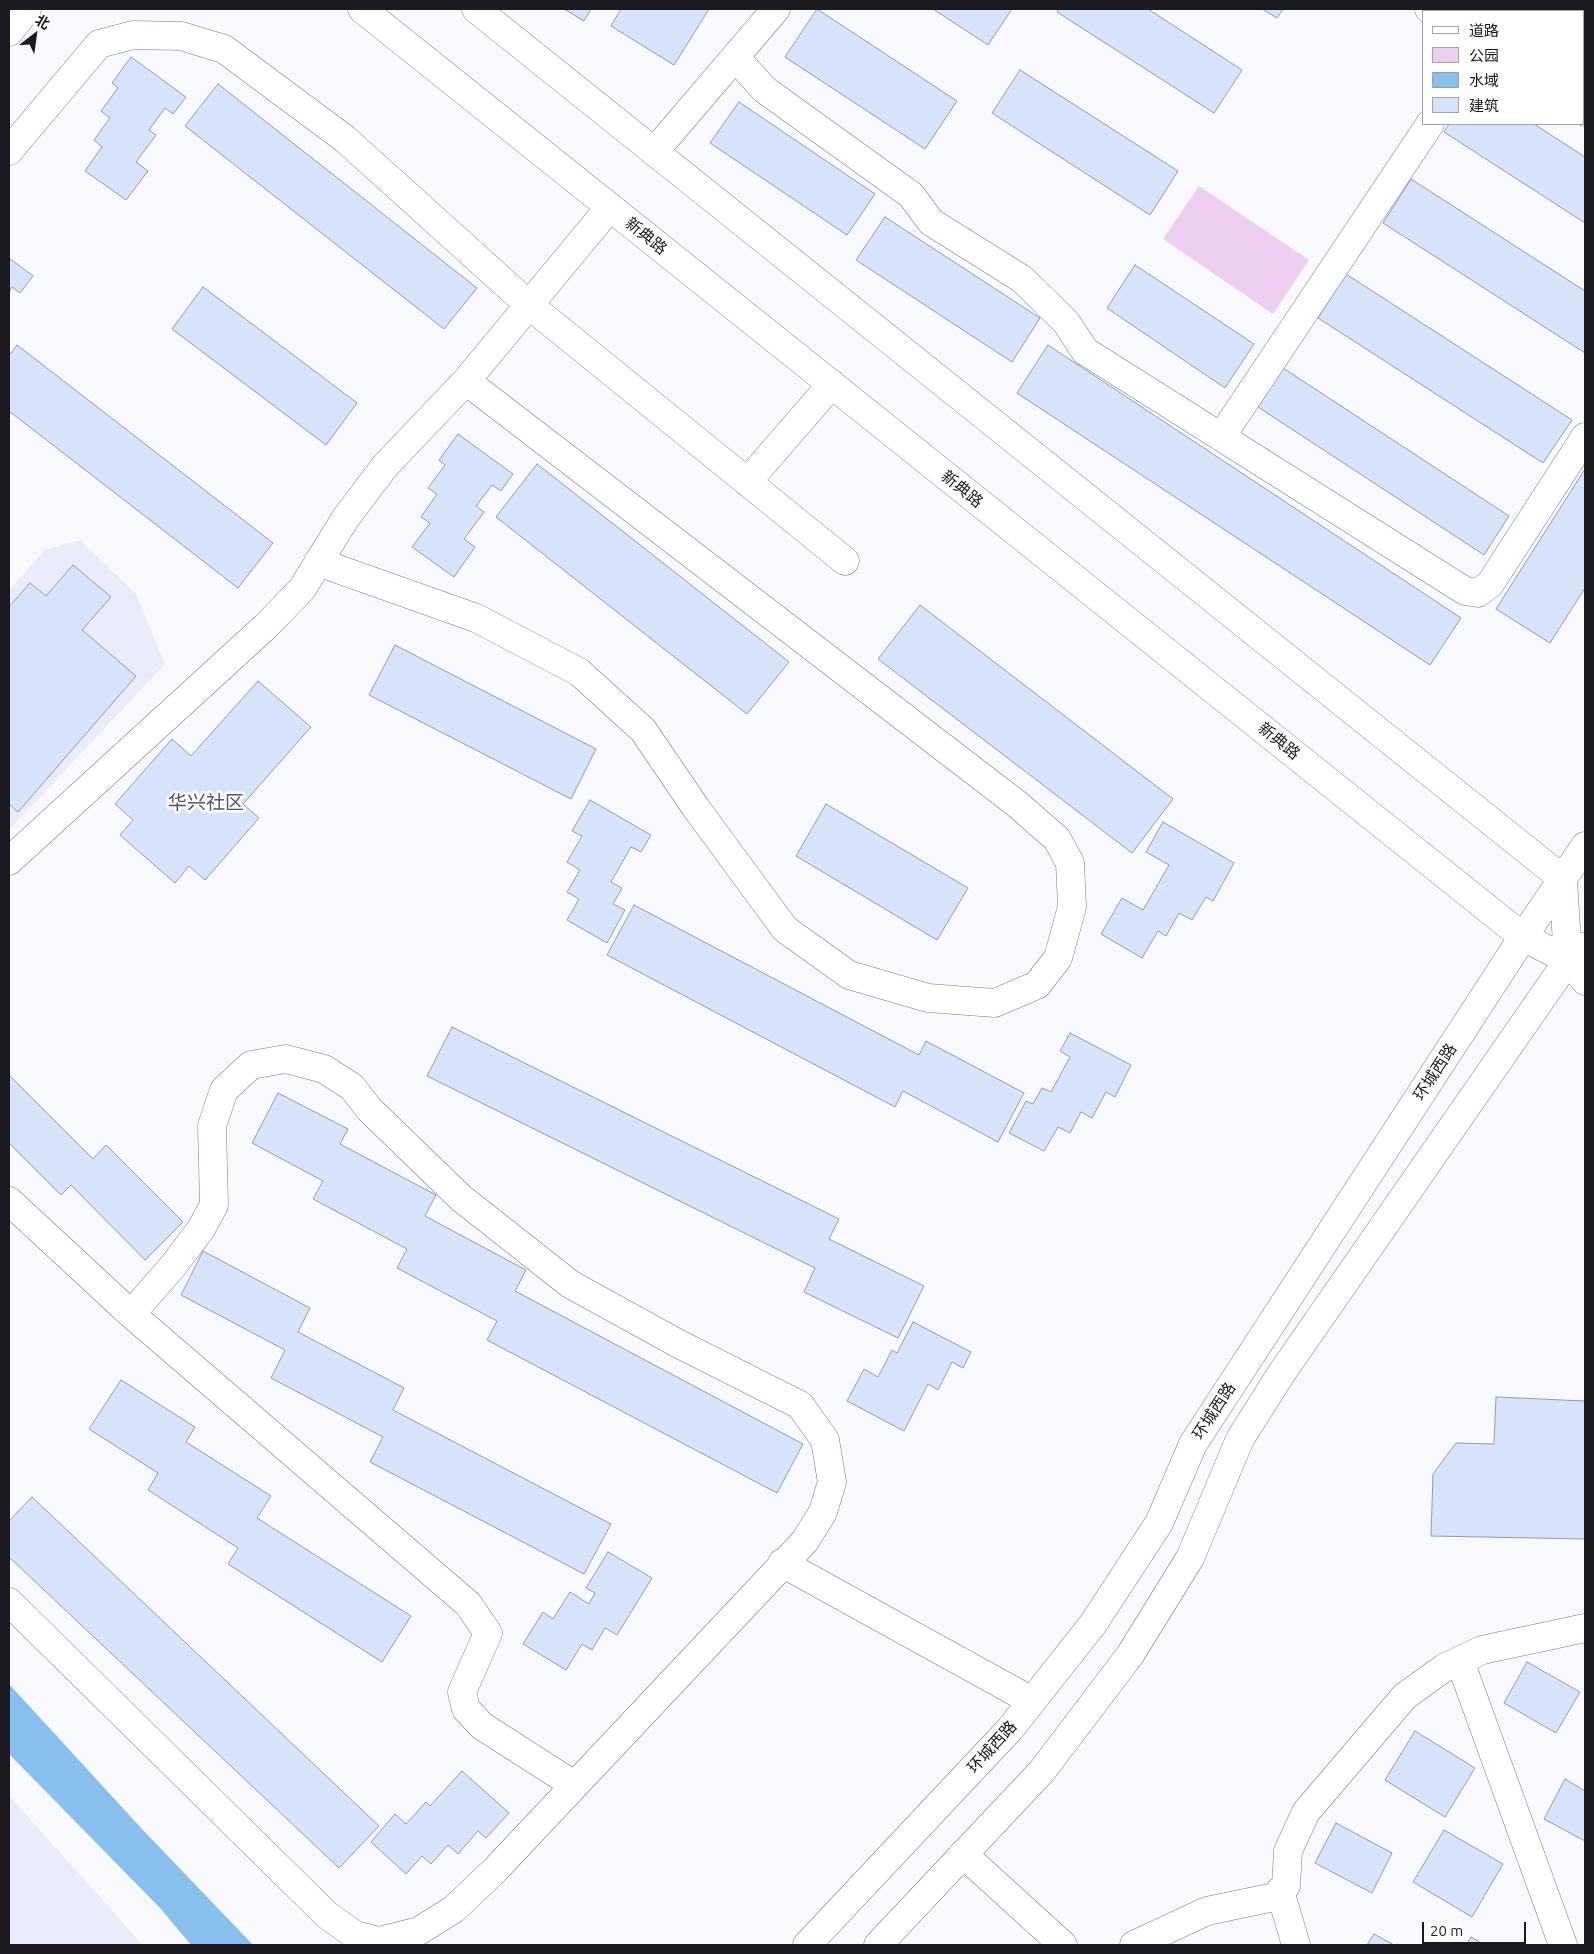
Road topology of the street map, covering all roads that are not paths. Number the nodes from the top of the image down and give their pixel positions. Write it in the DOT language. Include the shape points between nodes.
graph roads {
  1 [pos="27,9"];
  2 [pos="362,9"];
  3 [pos="476,9"];
  4 [pos="776,9"];
  5 [pos="9,32"];
  6 [pos="735,57"];
  7 [pos="1429,125"];
  8 [pos="9,152"];
  9 [pos="654,152"];
  10 [pos="610,206"];
  11 [pos="529,304"];
  12 [pos="466,381"];
  13 [pos="832,384"];
  14 [pos="1221,437"];
  15 [pos="1585,437"];
  16 [pos="747,482"];
  17 [pos="846,561"];
  18 [pos="318,562"];
  19 [pos="1585,846"];
  20 [pos="9,861"];
  21 [pos="1563,879"];
  22 [pos="1585,934"];
  23 [pos="1524,937"];
  24 [pos="1568,960"];
  25 [pos="1585,981"];
  26 [pos="9,1201"];
  27 [pos="131,1314"];
  28 [pos="782,1563"];
  29 [pos="9,1602"];
  30 [pos="1585,1628"];
  31 [pos="1460,1661"];
  32 [pos="1032,1701"];
  33 [pos="574,1785"];
  34 [pos="963,1854"];
  35 [pos="1280,1891"];
  36 [pos="807,1945"];
  37 [pos="878,1945"];
  38 [pos="1063,1945"];
  39 [pos="1134,1945"];
  40 [pos="1296,1945"];
  41 [pos="1563,1945"];
  1 -- 5 [label="main road"];
  2 -- 10 [label="main road, 新典路"];
  3 -- 9 [label="main road"];
  4 -- 6 [label="main road"];
  6 -- 9 [label="main road"];
  6 -- 14 [label="main road" via="765,90 911,195 931,222 1022,279 1066,322 1085,351"];
  7 -- 14 [label="main road"];
  8 -- 11 [label="main road" via="99,44 133,35 181,36 224,49 345,139"];
  9 -- 21 [label="main road"];
  10 -- 11 [label="main road"];
  10 -- 13 [label="main road, 新典路"];
  11 -- 12 [label="main road"];
  11 -- 16 [label="main road"];
  12 -- 18 [label="main road" via="385,466"];
  12 -- 18 [label="main road" via="1010,798 1057,839 1070,863 1072,907 1058,958 1037,985 995,1003 928,998 849,975 785,929 643,730 579,672 476,618"];
  13 -- 16 [label="main road"];
  13 -- 23 [label="main road, 新典路"];
  14 -- 15 [label="main road" via="1465,591 1478,593 1490,584"];
  16 -- 17 [label="main road"];
  18 -- 20 [label="main road" via="302,589 265,627"];
  19 -- 21 [label="main road, 环城西路"];
  21 -- 23 [label="main road, 环城西路"];
  21 -- 24 [label="main road"];
  22 -- 24 [label="main road"];
  23 -- 24 [label="main road, 新典路"];
  23 -- 32 [label="main road, 环城西路" via="1193,1444 1159,1523 1093,1624"];
  24 -- 25 [label="main road, 新典路"];
  24 -- 34 [label="main road" via="1240,1438 1190,1558 1130,1655 1042,1770"];
  26 -- 27 [label="main road"];
  27 -- 28 [label="main road" via="173,1266 201,1229 214,1205 212,1126 224,1090 251,1065 286,1060 324,1069 352,1087 369,1108 461,1198 570,1284 800,1405 825,1440 832,1482 823,1512 805,1541"];
  27 -- 33 [label="main road" via="468,1604 488,1633 462,1692 466,1709 482,1726"];
  28 -- 32 [label="main road"];
  28 -- 33 [label="main road"];
  29 -- 33 [label="main road" via="327,1915 355,1935 379,1941 419,1931 454,1909"];
  30 -- 31 [label="main road" via="1482,1650"];
  31 -- 35 [label="main road" via="1444,1668 1405,1696 1306,1812 1288,1851 1286,1886"];
  31 -- 41 [label="main road"];
  32 -- 36 [label="main road, 环城西路" via="1010,1729"];
  34 -- 37 [label="main road"];
  34 -- 38 [label="main road"];
  35 -- 39 [label="main road" via="1274,1897 1207,1911"];
  35 -- 40 [label="main road"];
}
